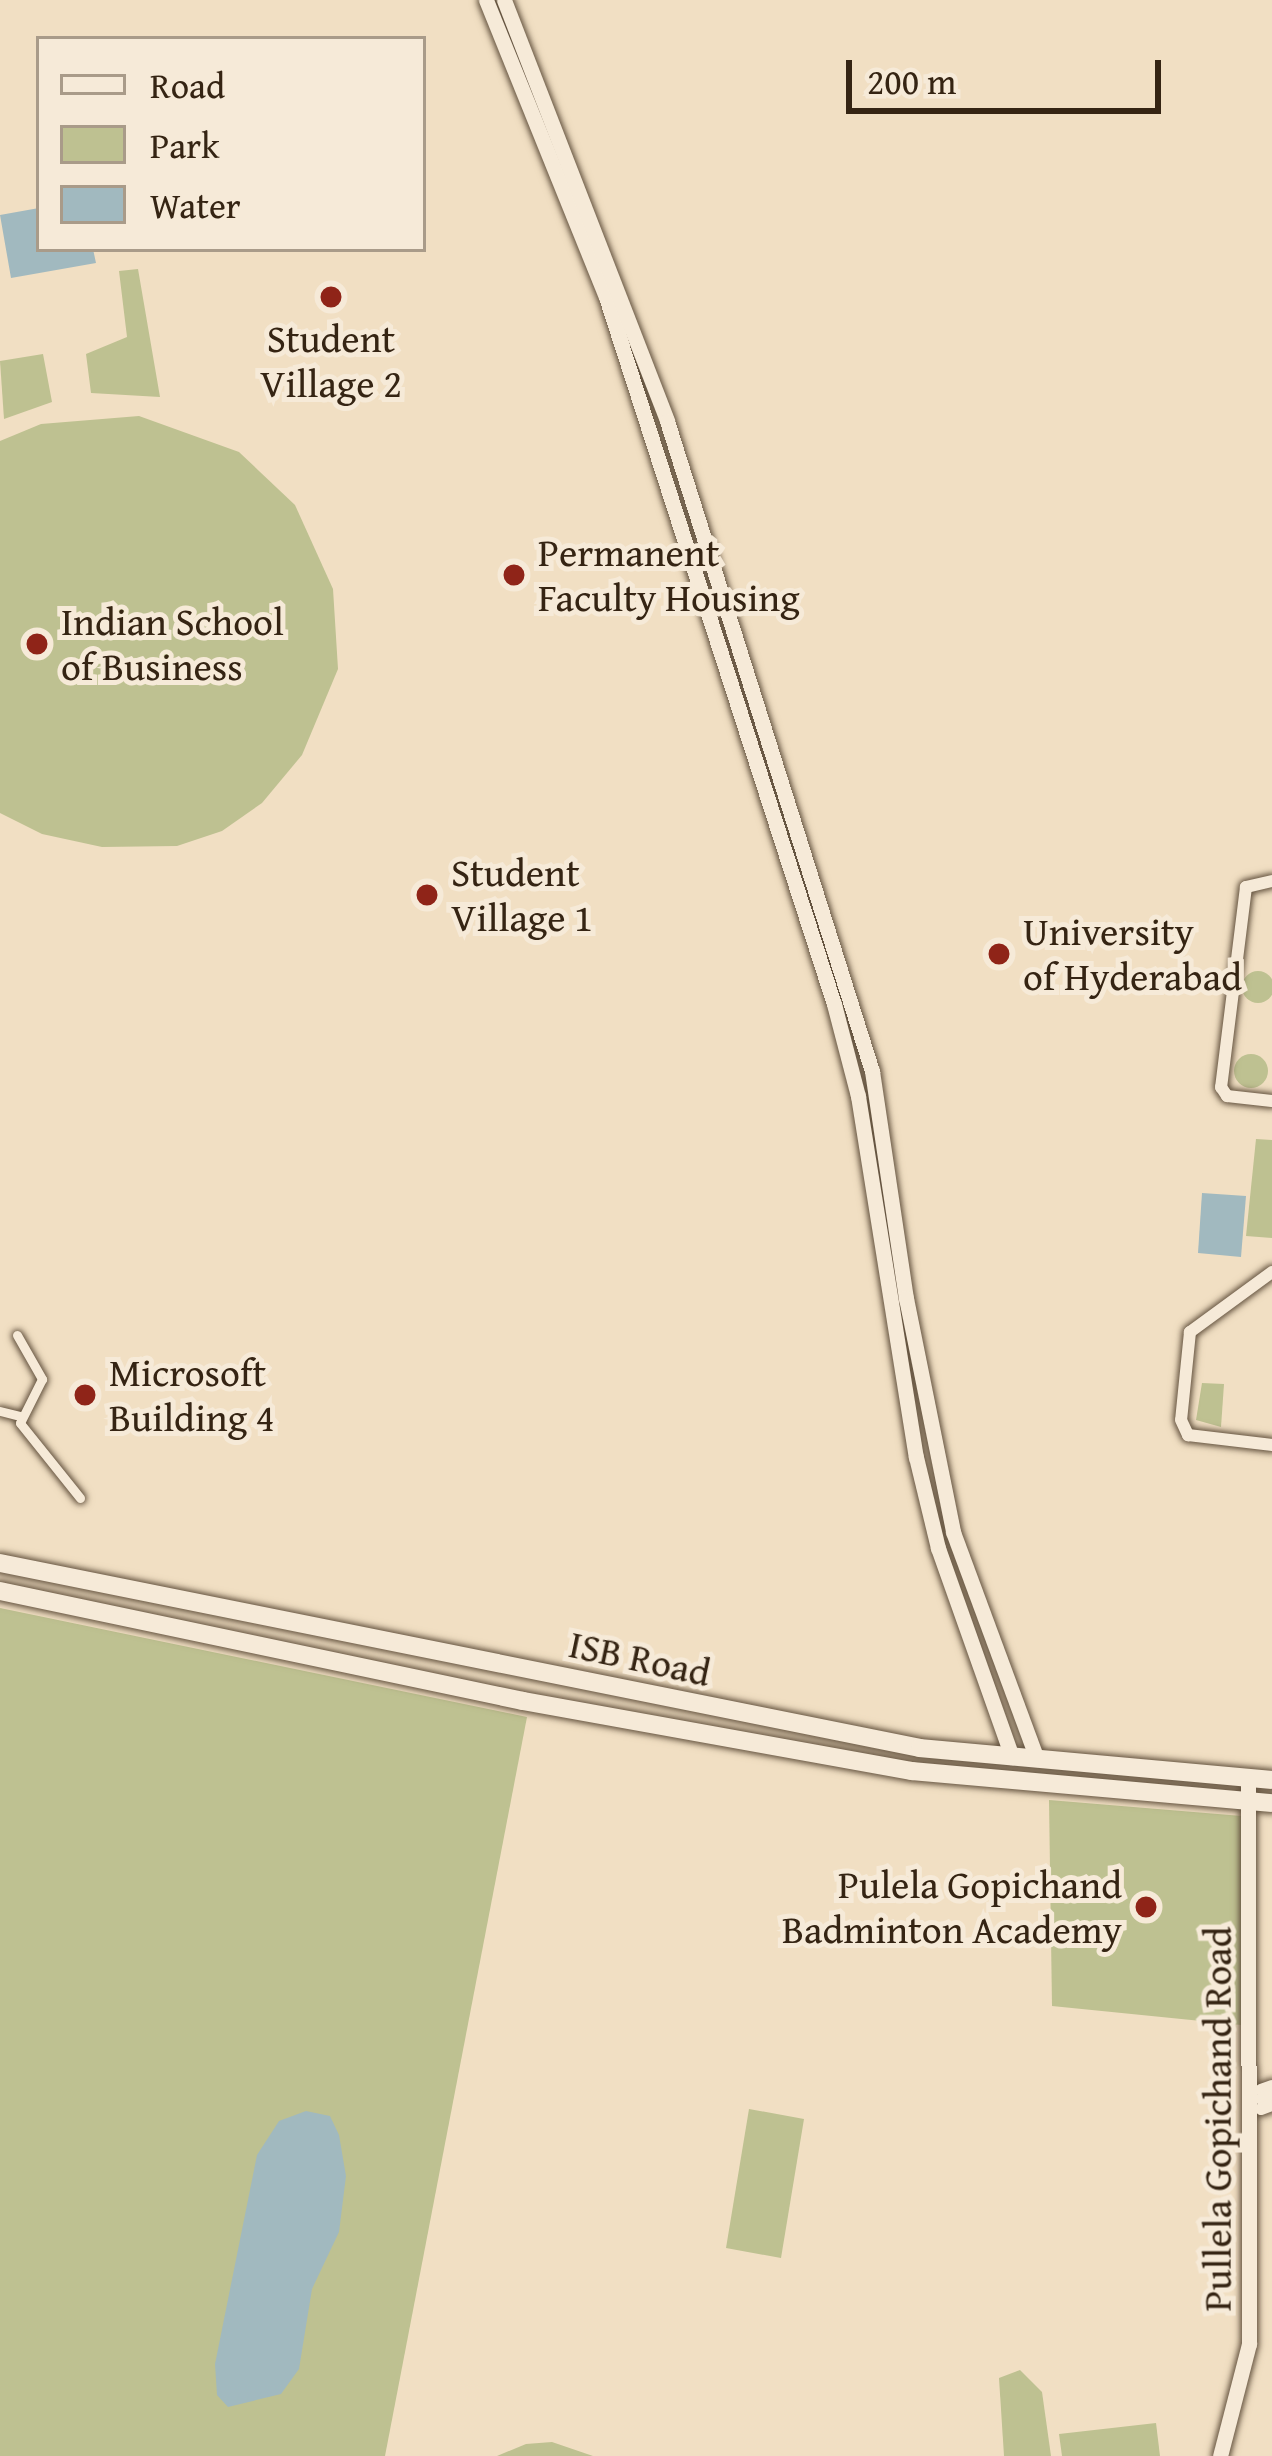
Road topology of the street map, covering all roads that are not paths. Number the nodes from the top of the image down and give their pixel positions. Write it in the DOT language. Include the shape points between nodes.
graph roads {
  1 [pos="486,0"];
  2 [pos="504,0"];
  3 [pos="1272,881"];
  4 [pos="1272,1101"];
  5 [pos="1272,1272"];
  6 [pos="17,1335"];
  7 [pos="0,1411"];
  8 [pos="20,1416"];
  9 [pos="1272,1445"];
  10 [pos="80,1498"];
  11 [pos="0,1563"];
  12 [pos="0,1591"];
  13 [pos="1012,1757"];
  14 [pos="1037,1759"];
  15 [pos="1260,1779"];
  16 [pos="1260,1802"];
  17 [pos="1256,2006"];
  18 [pos="1264,2102"];
  19 [pos="1224,2456"];
  1 -- 13 [label="street" via="606,297 834,1004 858,1096 916,1457 938,1548"];
  2 -- 14 [label="street" via="667,421 872,1071 953,1532"];
  3 -- 4 [label="street" via="1246,887 1221,1088 1227,1096"];
  5 -- 9 [label="street" via="1190,1332 1181,1420 1188,1436"];
  6 -- 8 [label="street" via="41,1376"];
  7 -- 8 [label="street"];
  8 -- 10 [label="street" via="32,1444"];
  11 -- 13 [label="main road, ISB Road" via="920,1748"];
  12 -- 16 [label="main road, ISB Road" via="524,1701 912,1771"];
  13 -- 14 [label="main road, ISB Road"];
  14 -- 15 [label="main road, ISB Road"];
  15 -- 16 [label="street, Pullela Gopichand Road"];
  16 -- 17 [label="street, Pullela Gopichand Road"];
  17 -- 18 [label="street, Pullela Gopichand Road"];
  17 -- 18 [label="street, Pullela Gopichand Road"];
  18 -- 19 [label="street, Pullela Gopichand Road" via="1249,2344"];
}
